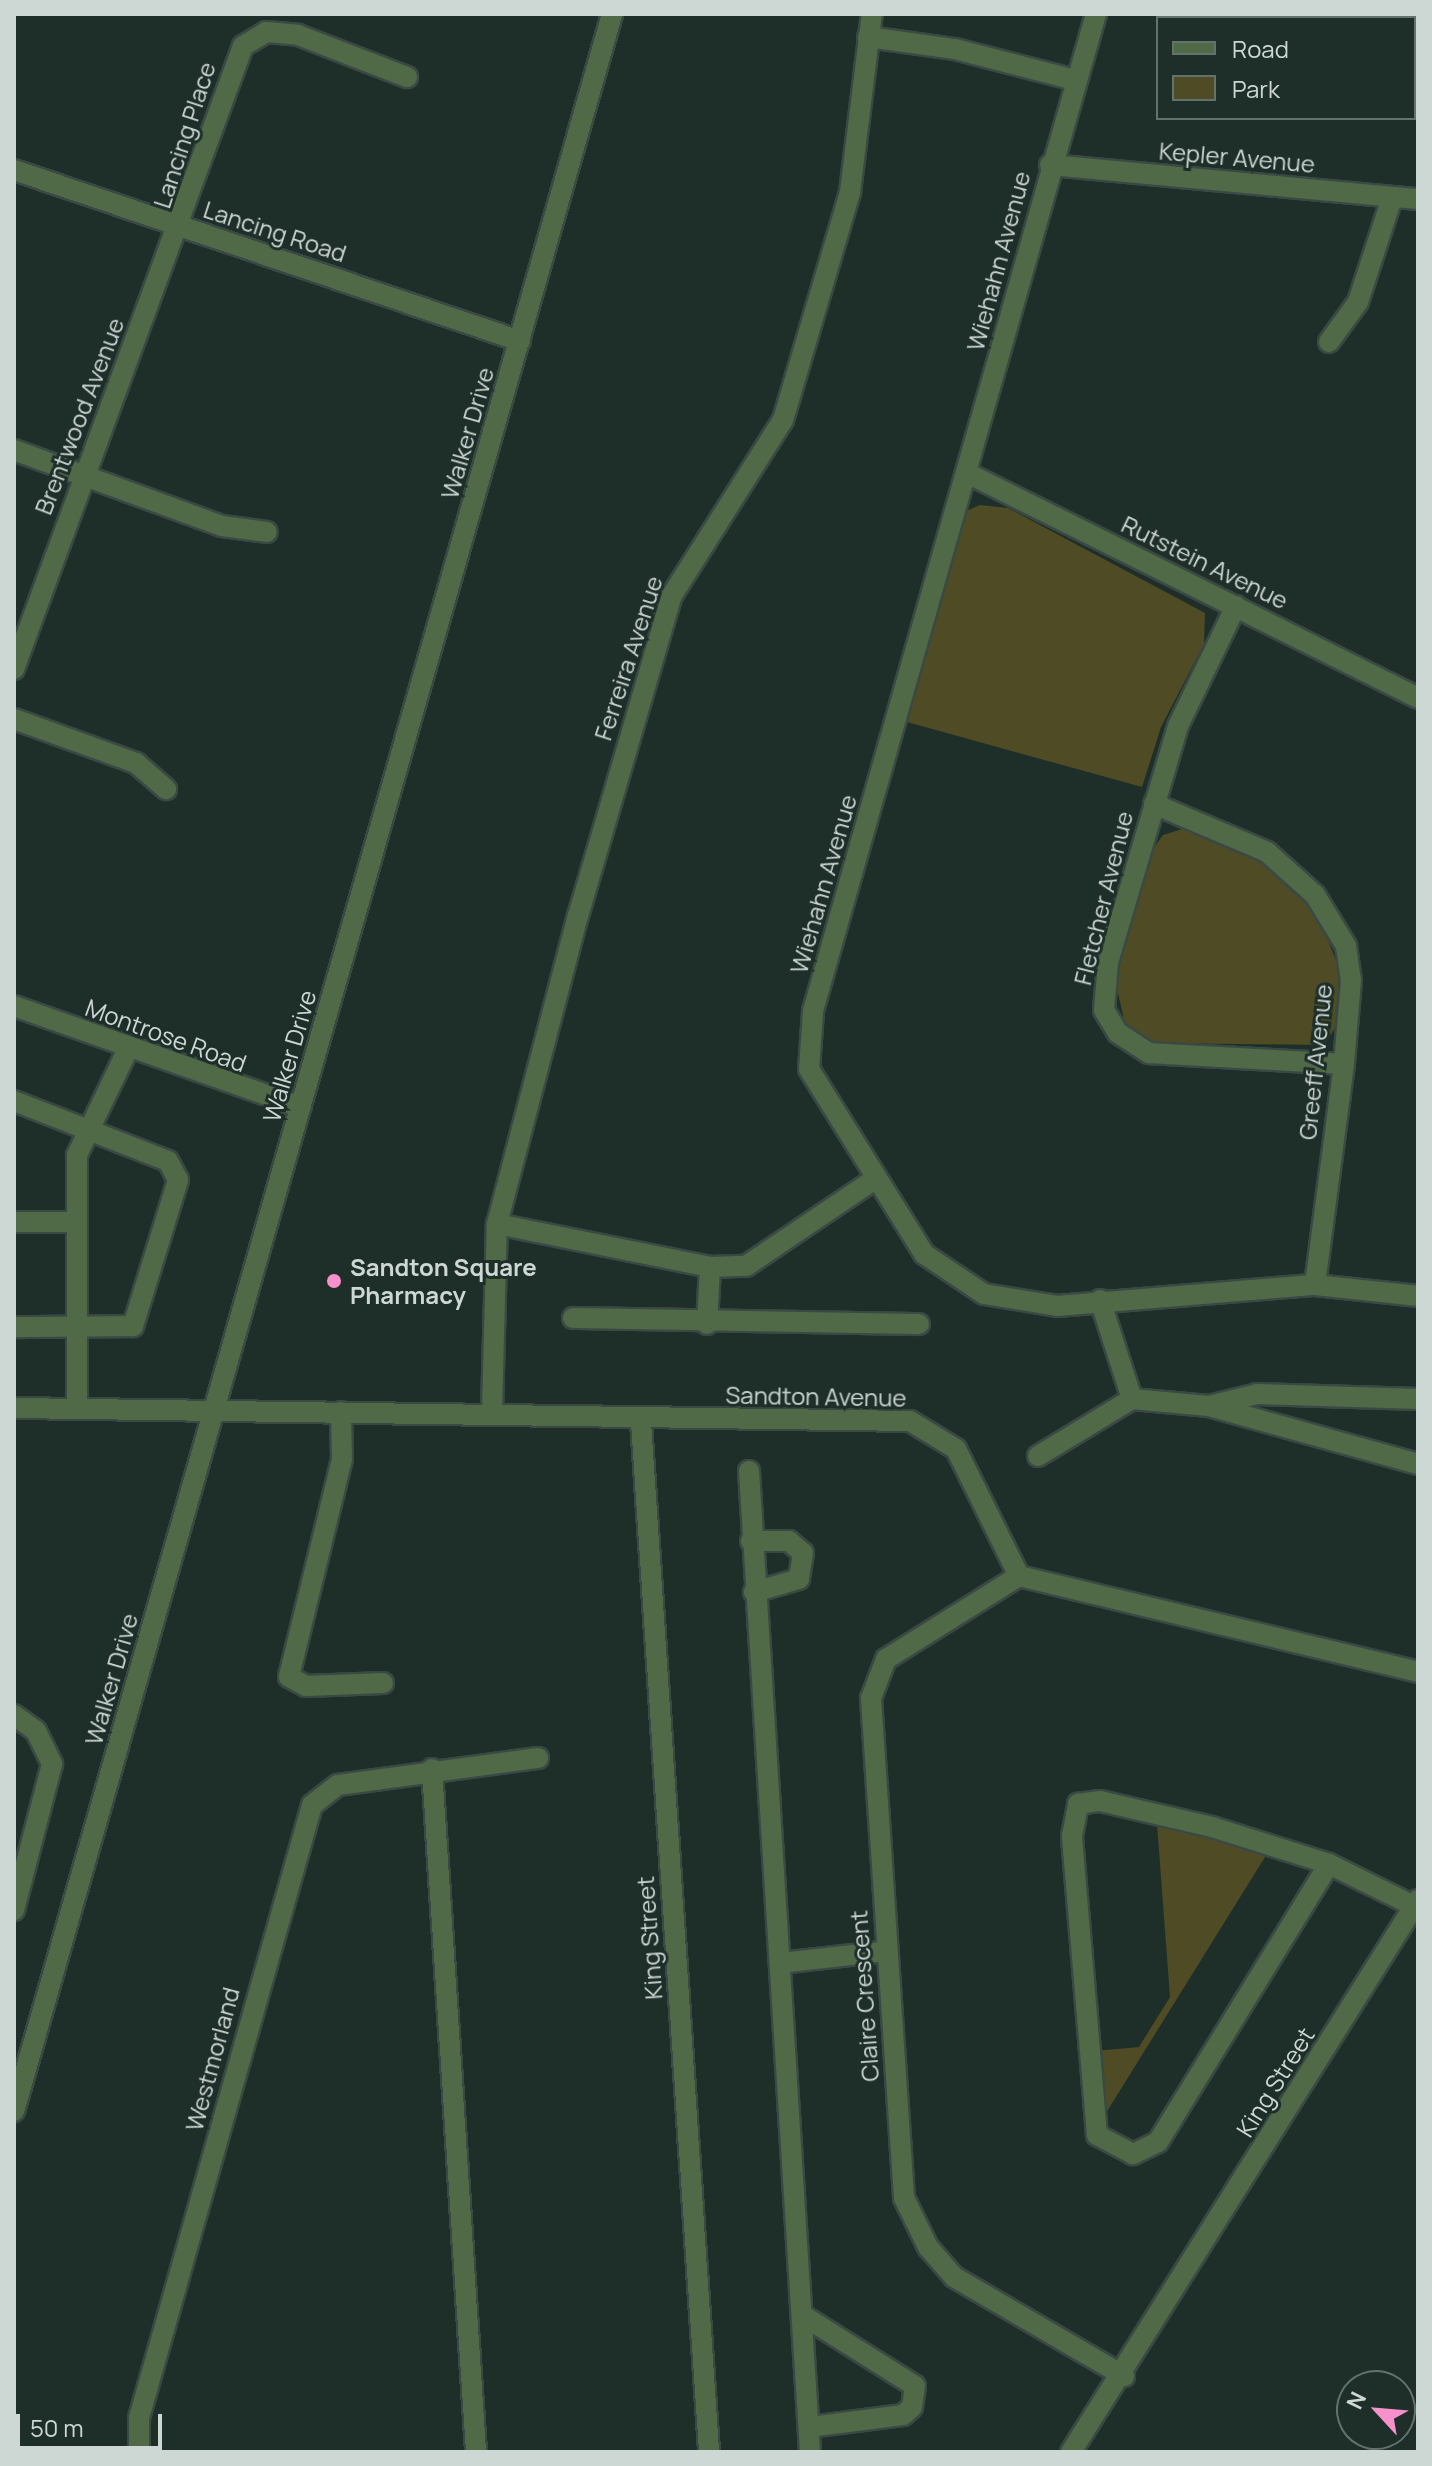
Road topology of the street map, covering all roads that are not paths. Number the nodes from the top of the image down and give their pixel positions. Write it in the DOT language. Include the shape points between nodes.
graph roads {
  1 [pos="612,14"];
  2 [pos="872,14"];
  3 [pos="1096,14"];
  4 [pos="868,37"];
  5 [pos="407,77"];
  6 [pos="1075,80"];
  7 [pos="1050,165"];
  8 [pos="14,170"];
  9 [pos="1392,198"];
  10 [pos="1418,199"];
  11 [pos="181,227"];
  12 [pos="520,341"];
  13 [pos="1329,342"];
  14 [pos="14,450"];
  15 [pos="969,474"];
  16 [pos="82,478"];
  17 [pos="267,532"];
  18 [pos="1236,606"];
  19 [pos="14,669"];
  20 [pos="1418,698"];
  21 [pos="14,719"];
  22 [pos="166,789"];
  23 [pos="1154,804"];
  24 [pos="14,1006"];
  25 [pos="128,1049"];
  26 [pos="1344,1064"];
  27 [pos="14,1101"];
  28 [pos="301,1107"];
  29 [pos="90,1131"];
  30 [pos="875,1179"];
  31 [pos="14,1222"];
  32 [pos="76,1222"];
  33 [pos="497,1224"];
  34 [pos="710,1267"];
  35 [pos="1315,1285"];
  36 [pos="1418,1296"];
  37 [pos="1100,1300"];
  38 [pos="573,1318"];
  39 [pos="707,1324"];
  40 [pos="919,1324"];
  41 [pos="14,1327"];
  42 [pos="80,1331"];
  43 [pos="1132,1399"];
  44 [pos="1418,1399"];
  45 [pos="1209,1406"];
  46 [pos="77,1407"];
  47 [pos="14,1408"];
  48 [pos="492,1411"];
  49 [pos="210,1412"];
  50 [pos="341,1412"];
  51 [pos="641,1422"];
  52 [pos="1038,1456"];
  53 [pos="1418,1464"];
  54 [pos="749,1471"];
  55 [pos="751,1541"];
  56 [pos="1019,1576"];
  57 [pos="754,1592"];
  58 [pos="1418,1672"];
  59 [pos="383,1683"];
  60 [pos="14,1715"];
  61 [pos="538,1758"];
  62 [pos="432,1769"];
  63 [pos="1329,1864"];
  64 [pos="1416,1903"];
  65 [pos="14,1910"];
  66 [pos="887,1951"];
  67 [pos="780,1963"];
  68 [pos="14,2111"];
  69 [pos="802,2315"];
  70 [pos="1124,2376"];
  71 [pos="809,2427"];
  72 [pos="139,2452"];
  73 [pos="476,2452"];
  74 [pos="709,2452"];
  75 [pos="810,2452"];
  76 [pos="1071,2452"];
  1 -- 12 [label="street, Walker Drive"];
  2 -- 4 [label="street, Ferreira Avenue"];
  3 -- 6 [label="street, Wiehahn Avenue"];
  4 -- 6 [label="street" via="968,51"];
  4 -- 33 [label="street, Ferreira Avenue" via="850,192 799,372 770,448 693,553 671,597"];
  5 -- 11 [label="street, Lancing Place" via="298,35 251,38 222,92"];
  6 -- 7 [label="street, Wiehahn Avenue"];
  7 -- 9 [label="street, Kepler Avenue"];
  7 -- 15 [label="street, Wiehahn Avenue"];
  8 -- 11 [label="street, Lancing Road"];
  9 -- 10 [label="street, Kepler Avenue"];
  9 -- 13 [label="street" via="1358,302"];
  11 -- 12 [label="street, Lancing Road"];
  11 -- 16 [label="street, Brentwood Avenue"];
  12 -- 28 [label="street, Walker Drive"];
  14 -- 16 [label="street"];
  15 -- 18 [label="street, Rutstein Avenue"];
  15 -- 30 [label="street, Wiehahn Avenue" via="807,1045 817,1092"];
  16 -- 17 [label="street" via="222,526"];
  16 -- 19 [label="street, Brentwood Avenue"];
  18 -- 20 [label="street, Rutstein Avenue"];
  18 -- 23 [label="street, Fletcher Avenue" via="1178,726"];
  21 -- 22 [label="street" via="136,763"];
  23 -- 26 [label="street, Greeff Avenue" via="1267,852 1334,920 1351,980"];
  23 -- 26 [label="street, Fletcher Avenue" via="1102,994 1111,1023 1149,1053"];
  24 -- 25 [label="street, Montrose Road"];
  25 -- 28 [label="street, Montrose Road"];
  25 -- 29 [label="street"];
  26 -- 35 [label="street, Greeff Avenue"];
  27 -- 29 [label="street"];
  28 -- 49 [label="street, Walker Drive"];
  29 -- 32 [label="street" via="77,1155"];
  29 -- 42 [label="street" via="168,1161 178,1186 139,1320 128,1329"];
  30 -- 34 [label="street" via="760,1260"];
  30 -- 37 [label="street, Wiehahn Avenue" via="924,1254 959,1283 1020,1305"];
  31 -- 32 [label="street"];
  32 -- 42 [label="street"];
  33 -- 34 [label="street"];
  33 -- 48 [label="street, Ferreira Avenue"];
  34 -- 39 [label="street"];
  35 -- 36 [label="street, Wiehahn Avenue"];
  35 -- 37 [label="street, Wiehahn Avenue"];
  37 -- 43 [label="street"];
  38 -- 39 [label="street"];
  39 -- 40 [label="street"];
  41 -- 42 [label="street"];
  42 -- 46 [label="street"];
  43 -- 45 [label="street"];
  43 -- 52 [label="street"];
  44 -- 45 [label="street" via="1257,1394 1219,1398"];
  45 -- 53 [label="street"];
  46 -- 47 [label="street, Sandton Avenue"];
  46 -- 49 [label="street, Sandton Avenue"];
  48 -- 50 [label="street, Sandton Avenue"];
  48 -- 51 [label="street, Sandton Avenue"];
  49 -- 50 [label="street, Sandton Avenue"];
  49 -- 68 [label="street, Walker Drive"];
  50 -- 59 [label="street" via="342,1459 289,1677 306,1686"];
  51 -- 56 [label="street, Sandton Avenue" via="889,1419 925,1426 956,1449"];
  51 -- 74 [label="street, King Street"];
  54 -- 55 [label="street"];
  55 -- 57 [label="street"];
  55 -- 57 [label="street" via="789,1541 803,1553 799,1579"];
  56 -- 58 [label="street"];
  56 -- 66 [label="street, Claire Crescent" via="909,1642 876,1678 870,1719"];
  57 -- 67 [label="street"];
  60 -- 65 [label="street" via="36,1731 48,1753 52,1778"];
  61 -- 62 [label="street, Westmorland"];
  62 -- 72 [label="street, Westmorland" via="338,1785 305,1819 139,2418"];
  62 -- 73 [label="street"];
  63 -- 63 [label="street" via="1100,1801 1074,1808 1097,2135 1133,2154 1158,2142"];
  63 -- 64 [label="street"];
  64 -- 70 [label="street, King Street"];
  66 -- 67 [label="street"];
  66 -- 70 [label="street, Claire Crescent" via="904,2198 928,2247 954,2277"];
  67 -- 69 [label="street"];
  69 -- 71 [label="street"];
  69 -- 71 [label="street" via="915,2386 912,2407 903,2415"];
  70 -- 76 [label="street, King Street"];
  71 -- 75 [label="street"];
}
